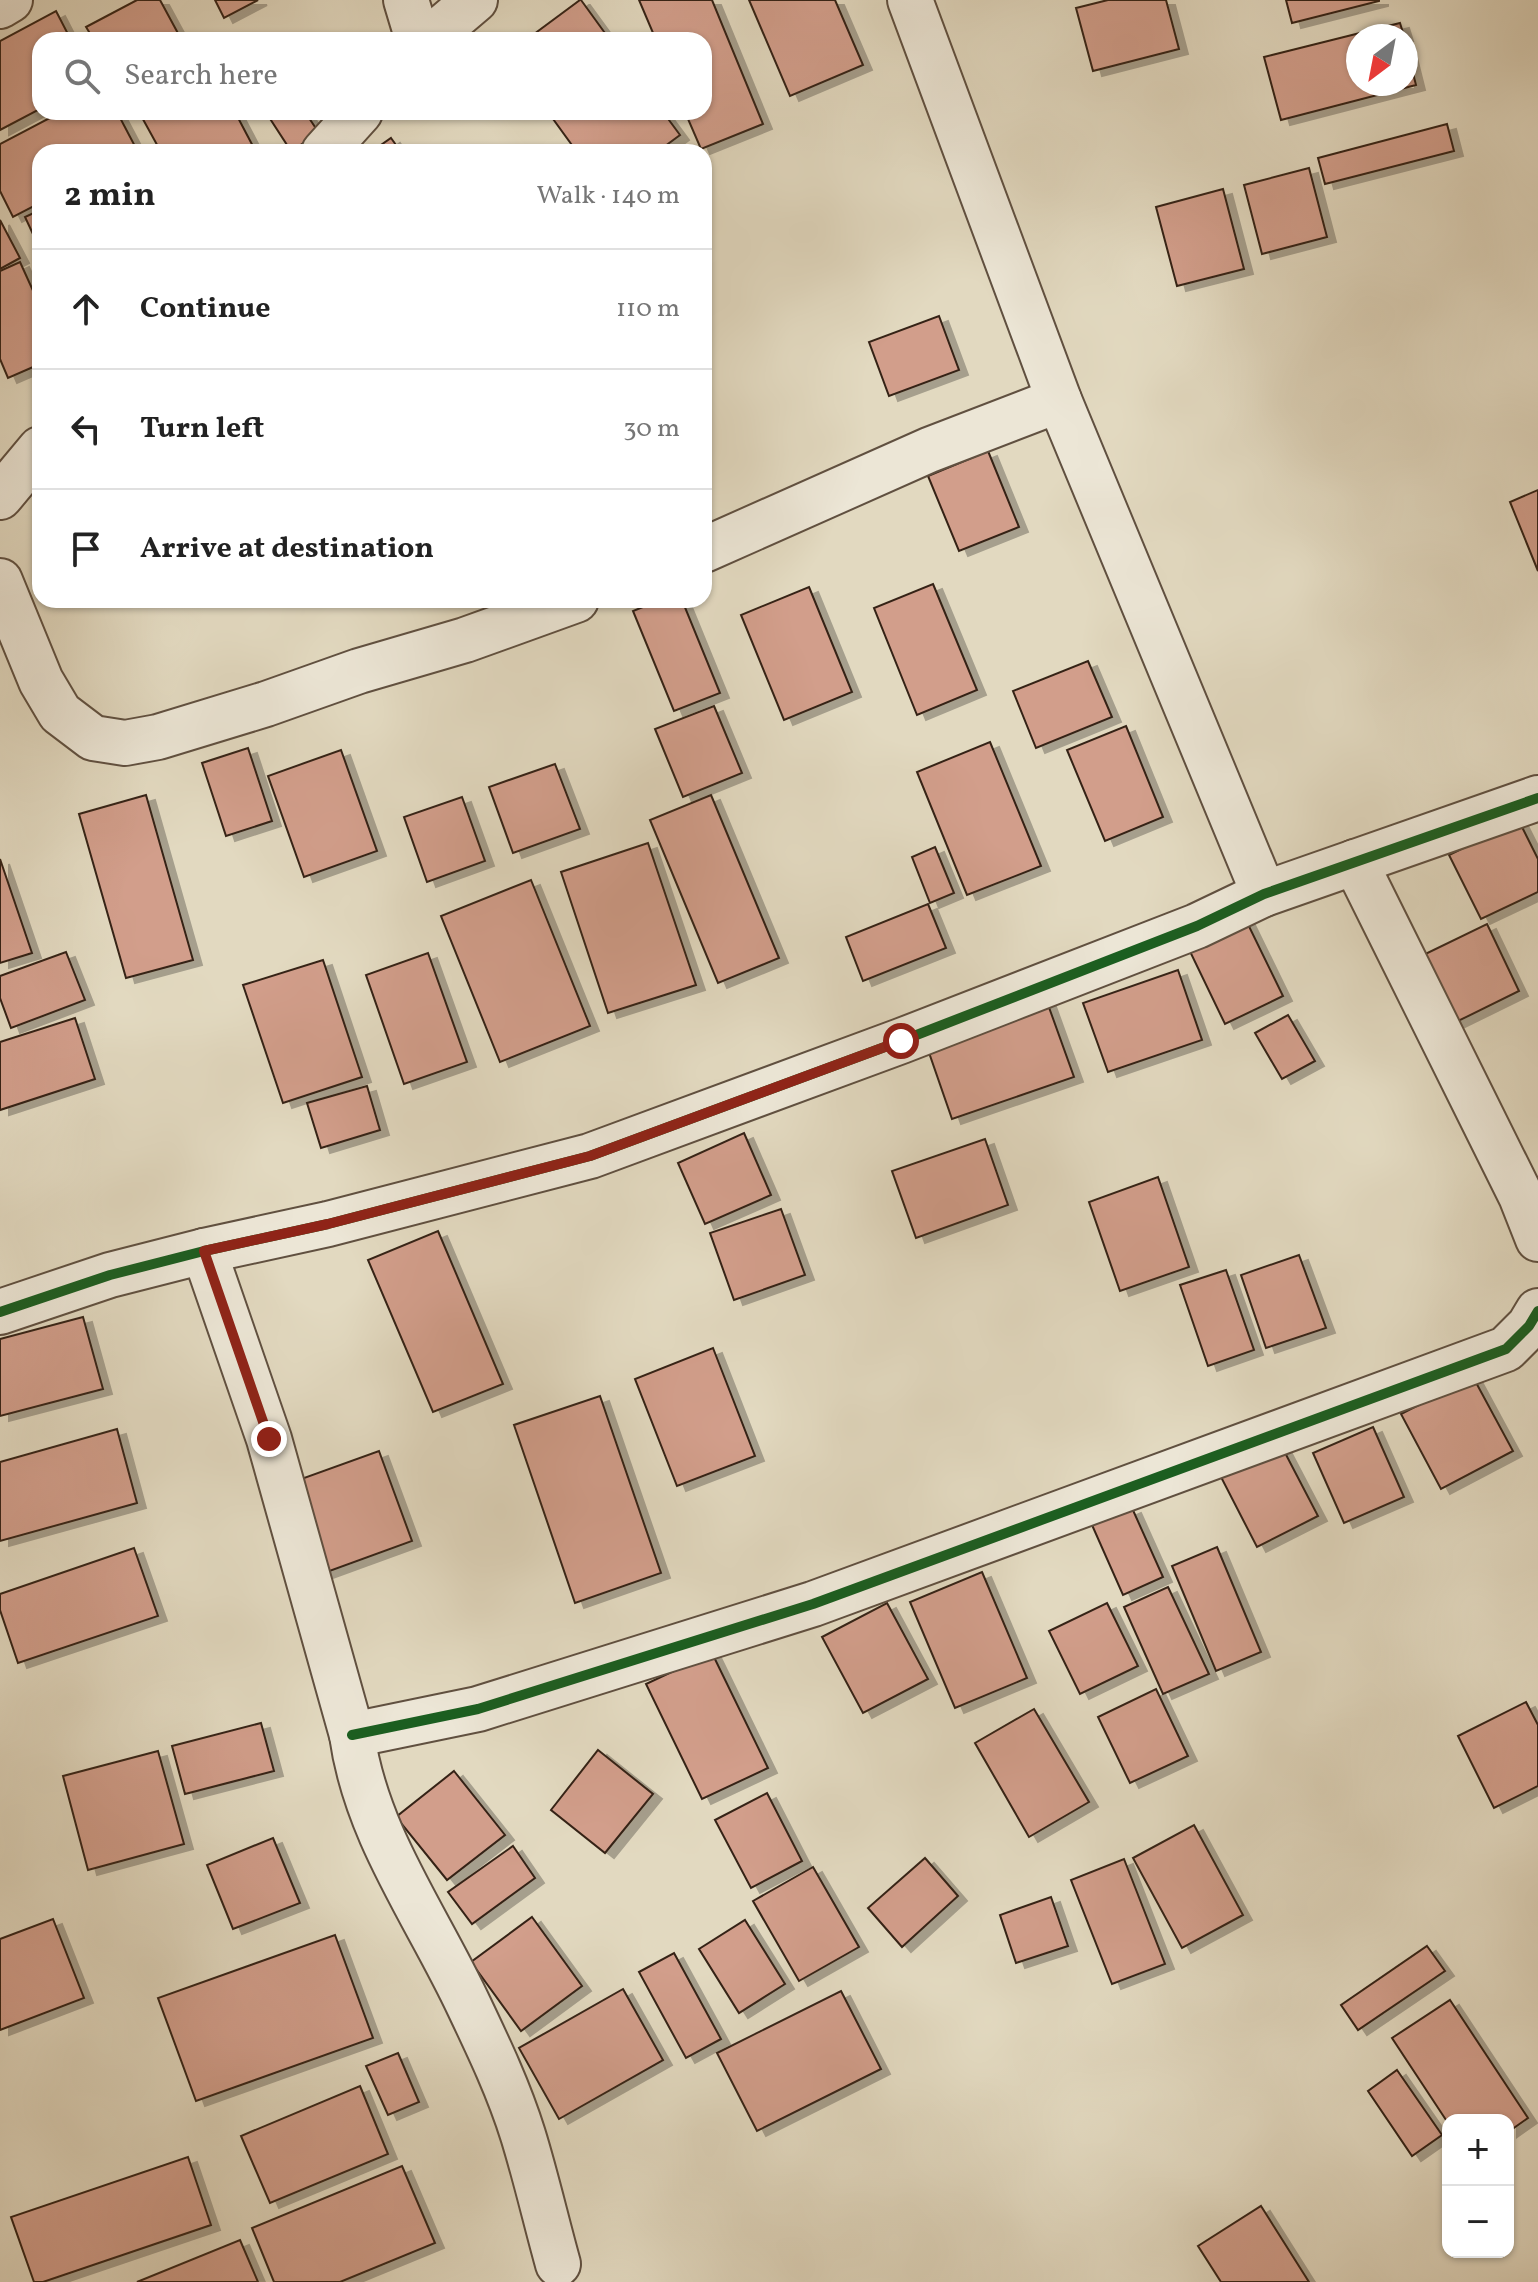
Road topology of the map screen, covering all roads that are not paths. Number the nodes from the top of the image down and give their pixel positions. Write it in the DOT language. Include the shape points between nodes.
graph roads {
  1 [pos="10,0"];
  2 [pos="406,0"];
  3 [pos="475,0"];
  4 [pos="910,0"];
  5 [pos="0,6"];
  6 [pos="416,32"];
  7 [pos="437,32"];
  8 [pos="353,120"];
  9 [pos="331,144"];
  10 [pos="1059,400"];
  11 [pos="32,459"];
  12 [pos="0,497"];
  13 [pos="712,546"];
  14 [pos="0,581"];
  15 [pos="554,608"];
  16 [pos="1538,798"];
  17 [pos="1355,862"];
  18 [pos="1264,894"];
  19 [pos="1538,1239"];
  20 [pos="204,1251"];
  21 [pos="1538,1311"];
  22 [pos="0,1312"];
  23 [pos="352,1735"];
  24 [pos="558,2264"];
  1 -- 5 [label="street"];
  2 -- 6 [label="street"];
  3 -- 7 [label="street"];
  4 -- 10 [label="street"];
  8 -- 9 [label="street"];
  10 -- 13 [label="street" via="929,450"];
  10 -- 18 [label="street"];
  11 -- 12 [label="street"];
  14 -- 15 [label="street" via="41,681 60,713 93,738 125,743 266,704"];
  16 -- 17 [label="street"];
  17 -- 18 [label="street"];
  17 -- 19 [label="street"];
  18 -- 20 [label="street" via="1197,926 931,1030 590,1156"];
  20 -- 22 [label="street"];
  20 -- 23 [label="street" via="269,1439"];
  21 -- 23 [label="street" via="1506,1349 813,1604 478,1709"];
  23 -- 24 [label="street" via="380,1837 501,2075"];
}
